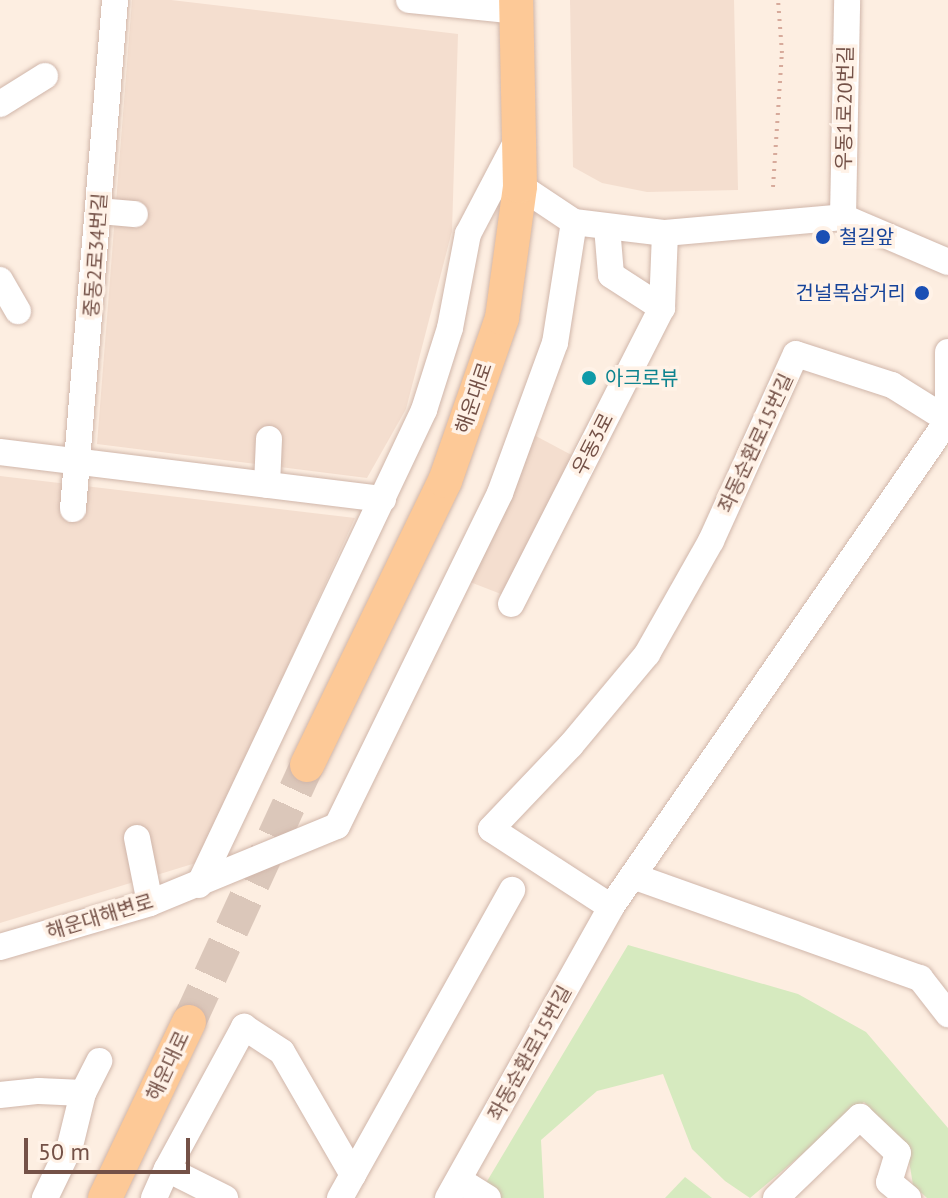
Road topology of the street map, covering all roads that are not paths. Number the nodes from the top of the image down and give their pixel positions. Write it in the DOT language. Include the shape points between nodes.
graph roads {
  1 [pos="115,0"];
  2 [pos="409,0"];
  3 [pos="847,0"];
  4 [pos="514,4"];
  5 [pos="45,76"];
  6 [pos="2,97"];
  7 [pos="521,133"];
  8 [pos="520,186"];
  9 [pos="99,211"];
  10 [pos="135,214"];
  11 [pos="843,217"];
  12 [pos="574,222"];
  13 [pos="607,227"];
  14 [pos="665,233"];
  15 [pos="948,262"];
  16 [pos="0,280"];
  17 [pos="662,308"];
  18 [pos="18,311"];
  19 [pos="948,352"];
  20 [pos="948,420"];
  21 [pos="269,439"];
  22 [pos="0,452"];
  23 [pos="80,462"];
  24 [pos="267,485"];
  25 [pos="383,499"];
  26 [pos="73,509"];
  27 [pos="511,604"];
  28 [pos="307,765"];
  29 [pos="137,838"];
  30 [pos="633,876"];
  31 [pos="199,885"];
  32 [pos="512,890"];
  33 [pos="150,903"];
  34 [pos="611,907"];
  35 [pos="0,947"];
  36 [pos="948,1014"];
  37 [pos="189,1022"];
  38 [pos="99,1061"];
  39 [pos="83,1093"];
  40 [pos="0,1095"];
  41 [pos="167,1169"];
  42 [pos="346,1187"];
  43 [pos="453,1189"];
  44 [pos="45,1198"];
  45 [pos="105,1198"];
  46 [pos="154,1198"];
  47 [pos="225,1198"];
  48 [pos="488,1198"];
  49 [pos="776,1198"];
  50 [pos="908,1198"];
  1 -- 9 [label="street, 중동2로34번길"];
  2 -- 4 [label="street"];
  3 -- 11 [label="street, 우동1로20번길"];
  4 -- 7 [label="main road, 해운대로"];
  5 -- 6 [label="street"];
  7 -- 8 [label="main road, 해운대로"];
  7 -- 25 [label="street" via="468,234 450,328 424,410"];
  8 -- 12 [label="street"];
  8 -- 28 [label="main road, 해운대로" via="502,318 445,481"];
  9 -- 10 [label="street"];
  9 -- 23 [label="street, 중동2로34번길"];
  11 -- 14 [label="street"];
  11 -- 15 [label="street"];
  12 -- 13 [label="street"];
  12 -- 31 [label="street, 해운대해변로" via="555,343 500,493 337,826"];
  13 -- 14 [label="street"];
  13 -- 17 [label="street" via="611,275"];
  14 -- 17 [label="street, 우동3로"];
  16 -- 18 [label="street"];
  17 -- 27 [label="street, 우동3로"];
  19 -- 20 [label="street"];
  20 -- 30 [label="street, 좌동순환로15번길"];
  20 -- 34 [label="street, 좌동순환로15번길" via="892,385 796,354 711,541 647,654 491,829"];
  21 -- 24 [label="street"];
  22 -- 23 [label="street"];
  23 -- 24 [label="street"];
  23 -- 26 [label="street, 중동2로34번길"];
  24 -- 25 [label="street"];
  25 -- 31 [label="street"];
  29 -- 33 [label="street"];
  30 -- 34 [label="street, 좌동순환로15번길"];
  30 -- 36 [label="street" via="920,978"];
  31 -- 33 [label="street, 해운대해변로"];
  32 -- 42 [label="street"];
  33 -- 35 [label="street, 해운대해변로"];
  34 -- 43 [label="street, 좌동순환로15번길"];
  37 -- 45 [label="main road, 해운대로"];
  38 -- 39 [label="street"];
  39 -- 40 [label="street"];
  39 -- 44 [label="street" via="70,1146"];
  41 -- 42 [label="street" via="244,1027 282,1052"];
  41 -- 46 [label="street"];
  41 -- 47 [label="street"];
  43 -- 48 [label="street"];
  49 -- 50 [label="street" via="860,1117 898,1153 889,1182"];
}
